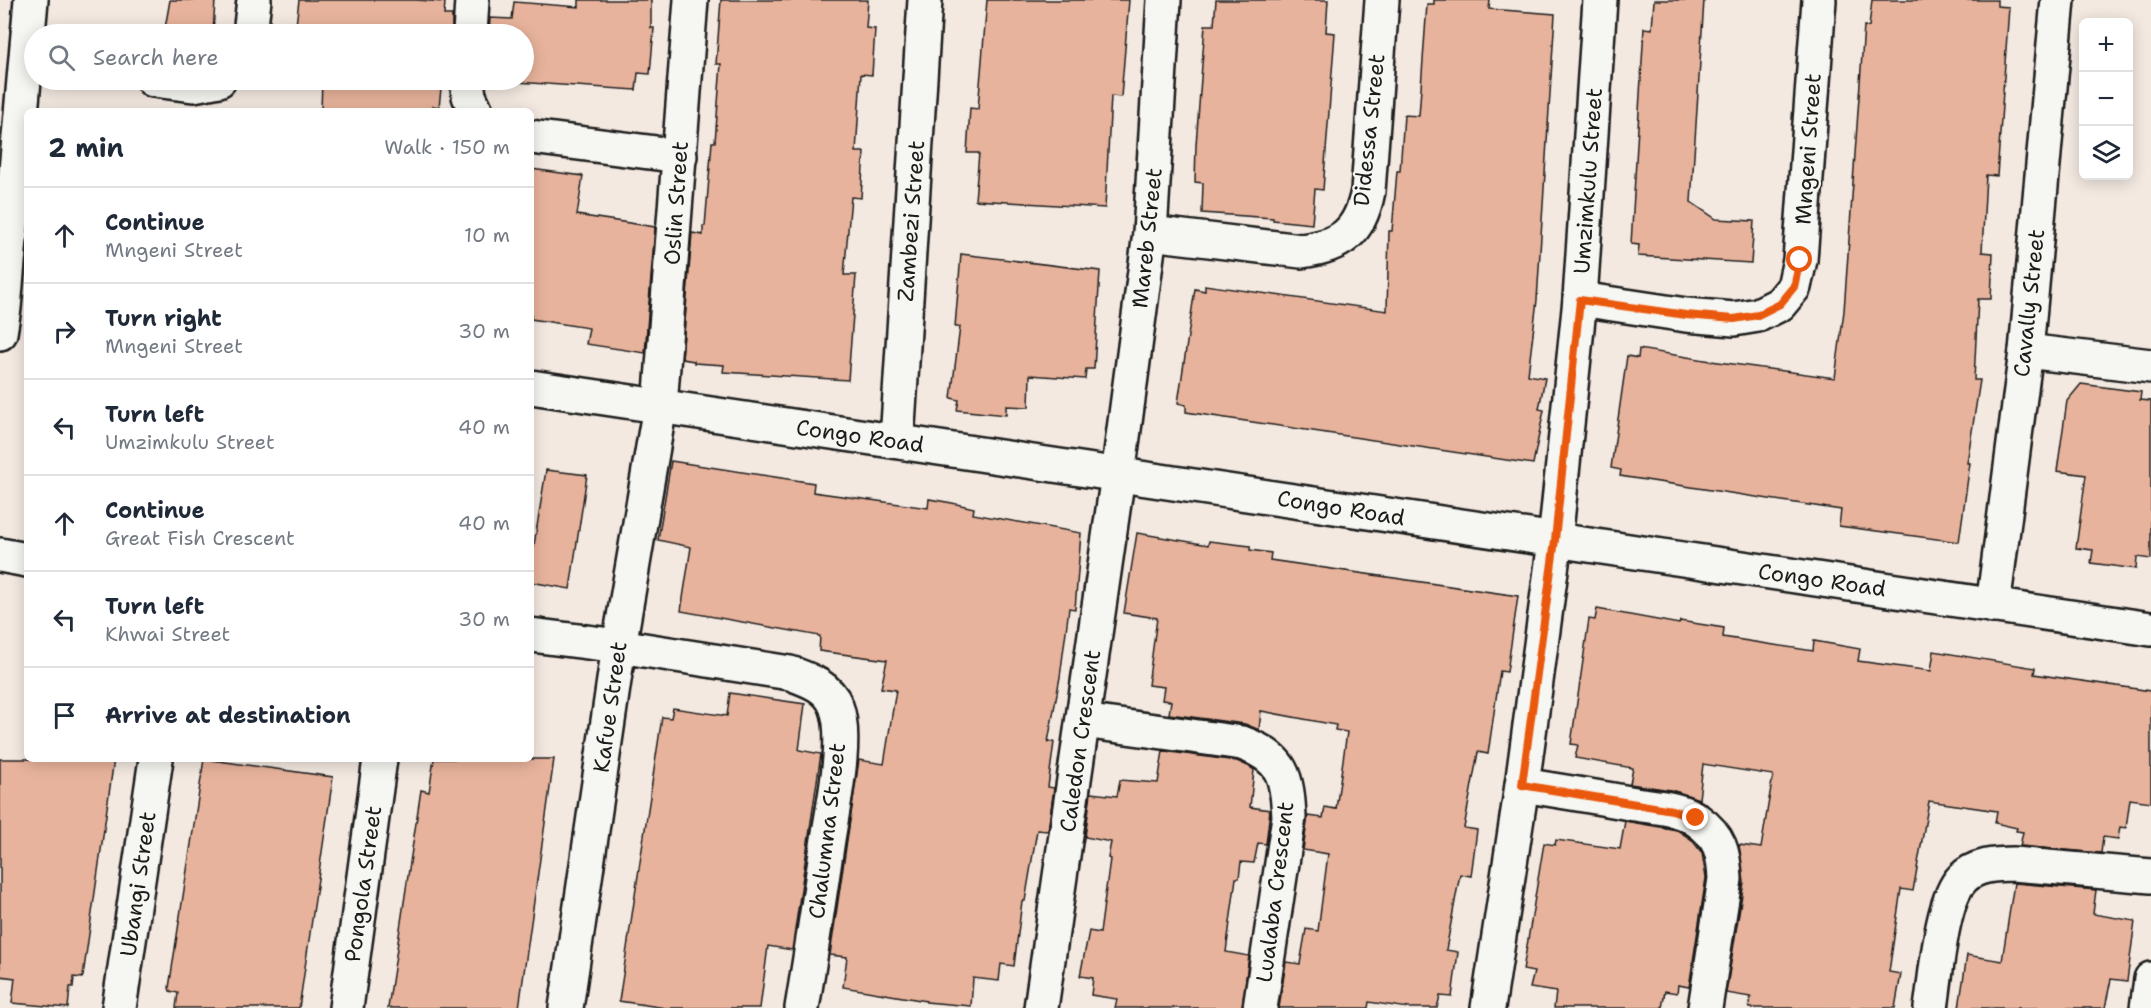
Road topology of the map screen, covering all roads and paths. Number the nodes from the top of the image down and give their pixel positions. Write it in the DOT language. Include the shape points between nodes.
graph roads {
  1 [pos="31,0"];
  2 [pos="254,0"];
  3 [pos="472,0"];
  4 [pos="691,0"];
  5 [pos="925,0"];
  6 [pos="1164,0"];
  7 [pos="1382,0"];
  8 [pos="1600,0"];
  9 [pos="1819,0"];
  10 [pos="2058,0"];
  11 [pos="27,24"];
  12 [pos="251,24"];
  13 [pos="471,24"];
  14 [pos="24,38"];
  15 [pos="20,60"];
  16 [pos="468,90"];
  17 [pos="475,108"];
  18 [pos="534,137"];
  19 [pos="680,156"];
  20 [pos="1150,234"];
  21 [pos="1580,300"];
  22 [pos="8,315"];
  23 [pos="2026,351"];
  24 [pos="2151,366"];
  25 [pos="534,387"];
  26 [pos="660,406"];
  27 [pos="897,441"];
  28 [pos="1118,475"];
  29 [pos="1555,540"];
  30 [pos="0,555"];
  31 [pos="24,559"];
  32 [pos="1993,606"];
  33 [pos="2151,629"];
  34 [pos="534,636"];
  35 [pos="619,646"];
  36 [pos="1083,721"];
  37 [pos="156,762"];
  38 [pos="380,762"];
  39 [pos="1522,785"];
  40 [pos="2151,876"];
  41 [pos="2151,980"];
  42 [pos="119,1008"];
  43 [pos="346,1008"];
  44 [pos="566,1008"];
  45 [pos="802,1008"];
  46 [pos="1041,1008"];
  47 [pos="1260,1008"];
  48 [pos="1488,1008"];
  49 [pos="1706,1008"];
  50 [pos="1931,1008"];
  51 [pos="2147,1008"];
  1 -- 11 [label="street"];
  2 -- 12 [label="street"];
  3 -- 13 [label="street"];
  4 -- 19 [label="street, Oslin Street"];
  5 -- 27 [label="street, Zambezi Street"];
  6 -- 20 [label="street, Mareb Street"];
  7 -- 20 [label="street, Didessa Street" via="1368,191 1356,225 1341,240 1323,248 1301,250"];
  8 -- 21 [label="street, Umzimkulu Street"];
  9 -- 21 [label="street, Mngeni Street" via="1800,260 1794,287 1780,304 1766,312 1734,319"];
  10 -- 23 [label="street, Cavally Street"];
  14 -- 15 [label="street"];
  15 -- 22 [label="street"];
  16 -- 17 [label="street"];
  18 -- 19 [label="street"];
  19 -- 26 [label="street, Oslin Street"];
  20 -- 28 [label="street, Mareb Street"];
  21 -- 29 [label="street, Umzimkulu Street"];
  23 -- 24 [label="street"];
  23 -- 32 [label="street, Cavally Street"];
  25 -- 26 [label="street, Congo Road"];
  26 -- 27 [label="street, Congo Road"];
  26 -- 35 [label="street, Kafue Street"];
  27 -- 28 [label="street, Congo Road"];
  28 -- 29 [label="street, Congo Road"];
  28 -- 36 [label="street, Caledon Crescent"];
  29 -- 32 [label="street, Congo Road"];
  29 -- 39 [label="street, Umzimkulu Street"];
  30 -- 31 [label="street"];
  32 -- 33 [label="street, Congo Road"];
  34 -- 35 [label="street"];
  35 -- 44 [label="street, Kafue Street"];
  35 -- 45 [label="street, Chalumna Street" via="790,673 828,692 837,707 841,737 837,777"];
  36 -- 46 [label="street, Caledon Crescent"];
  36 -- 47 [label="street, Lualaba Crescent" via="1242,743 1260,749 1278,764 1288,787 1289,817"];
  37 -- 42 [label="street, Ubangi Street"];
  38 -- 43 [label="street, Pongola Street"];
  39 -- 48 [label="street, Umzimkulu Street"];
  39 -- 49 [label="street" via="1672,810 1696,818 1711,832 1724,858 1725,879"];
  40 -- 50 [label="street" via="2013,864 1993,864 1971,872 1952,893"];
  41 -- 51 [label="street"];
}
